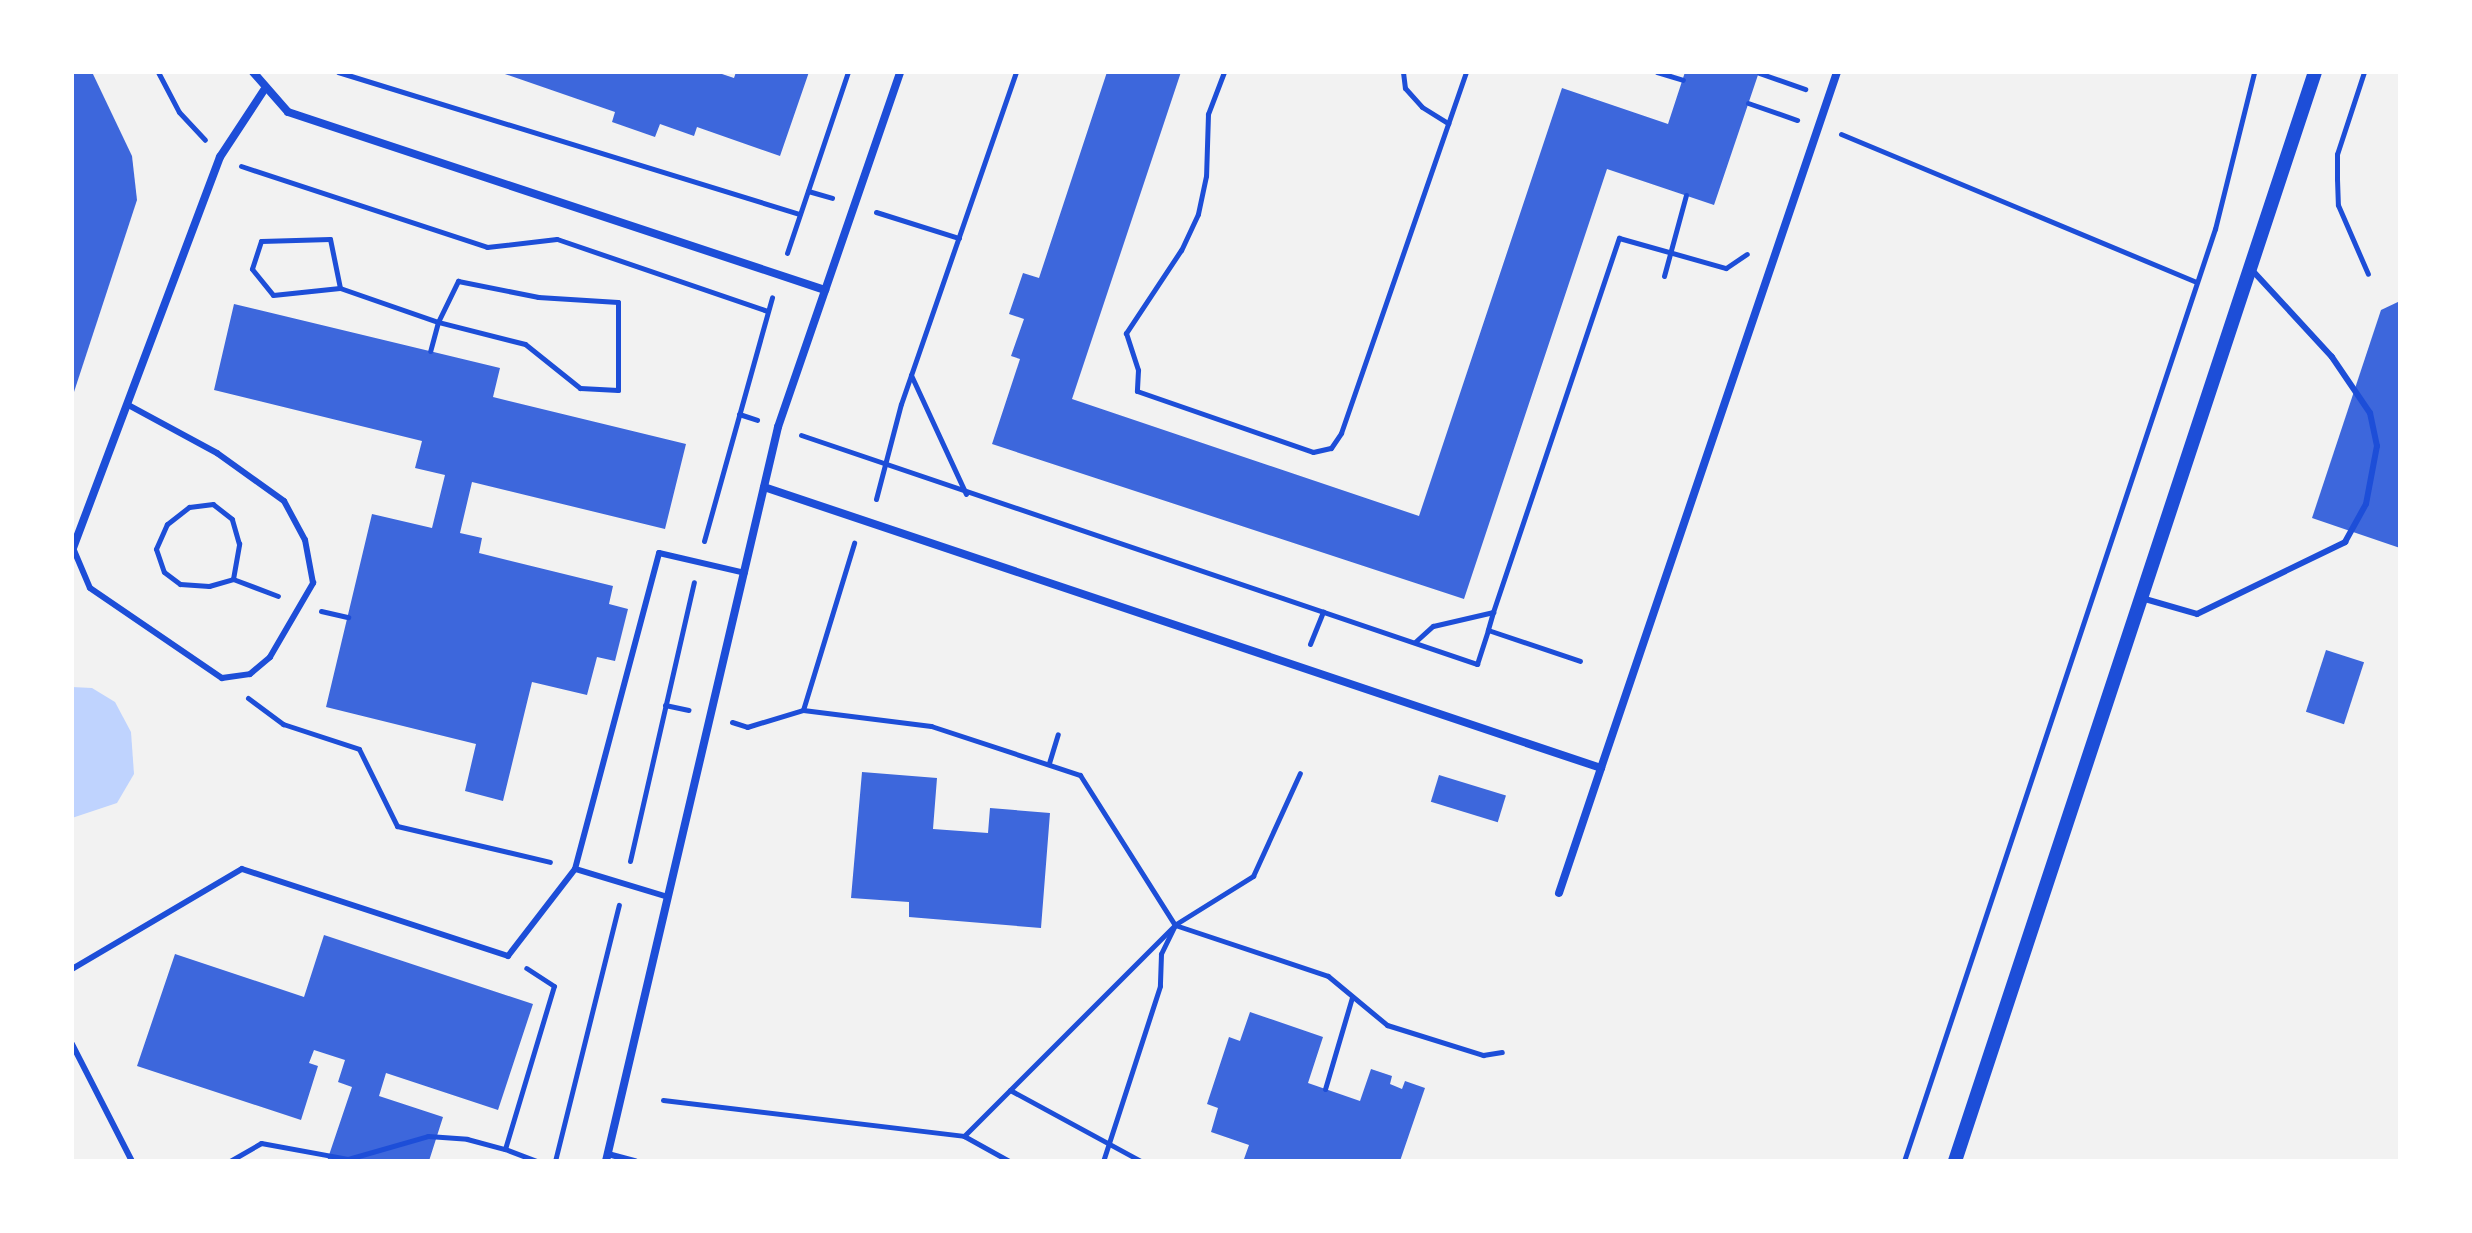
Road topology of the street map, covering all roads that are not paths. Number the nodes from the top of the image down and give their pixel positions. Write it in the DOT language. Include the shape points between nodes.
graph roads {
  1 [pos="253,72"];
  2 [pos="900,72"];
  3 [pos="1837,72"];
  4 [pos="2315,72"];
  5 [pos="264,90"];
  6 [pos="2251,269"];
  7 [pos="825,290"];
  8 [pos="130,406"];
  9 [pos="764,487"];
  10 [pos="73,548"];
  11 [pos="745,573"];
  12 [pos="2145,599"];
  13 [pos="1601,768"];
  14 [pos="575,869"];
  15 [pos="1559,893"];
  16 [pos="668,897"];
  17 [pos="72,969"];
  18 [pos="72,1044"];
  19 [pos="607,1158"];
  20 [pos="132,1161"];
  21 [pos="635,1161"];
  22 [pos="1955,1161"];
  1 -- 5 [label="street"];
  2 -- 7 [label="street"];
  3 -- 13 [label="street"];
  4 -- 6 [label="street"];
  5 -- 7 [label="street" via="288,112"];
  5 -- 8 [label="street" via="220,157"];
  6 -- 12 [label="street"];
  6 -- 12 [label="lane" via="2332,357 2370,413 2377,446 2359,524 2345,542 2197,614"];
  7 -- 9 [label="street" via="778,427"];
  8 -- 10 [label="street"];
  8 -- 10 [label="lane" via="217,453 284,501 308,554 313,583 270,657 250,674 222,678 90,588"];
  9 -- 11 [label="street"];
  9 -- 13 [label="street"];
  11 -- 14 [label="lane" via="659,553"];
  11 -- 16 [label="street"];
  12 -- 22 [label="street" via="2021,951"];
  13 -- 15 [label="street"];
  14 -- 16 [label="lane"];
  14 -- 17 [label="lane" via="508,956 242,869"];
  16 -- 19 [label="street"];
  18 -- 20 [label="lane"];
  19 -- 21 [label="lane"];
}
